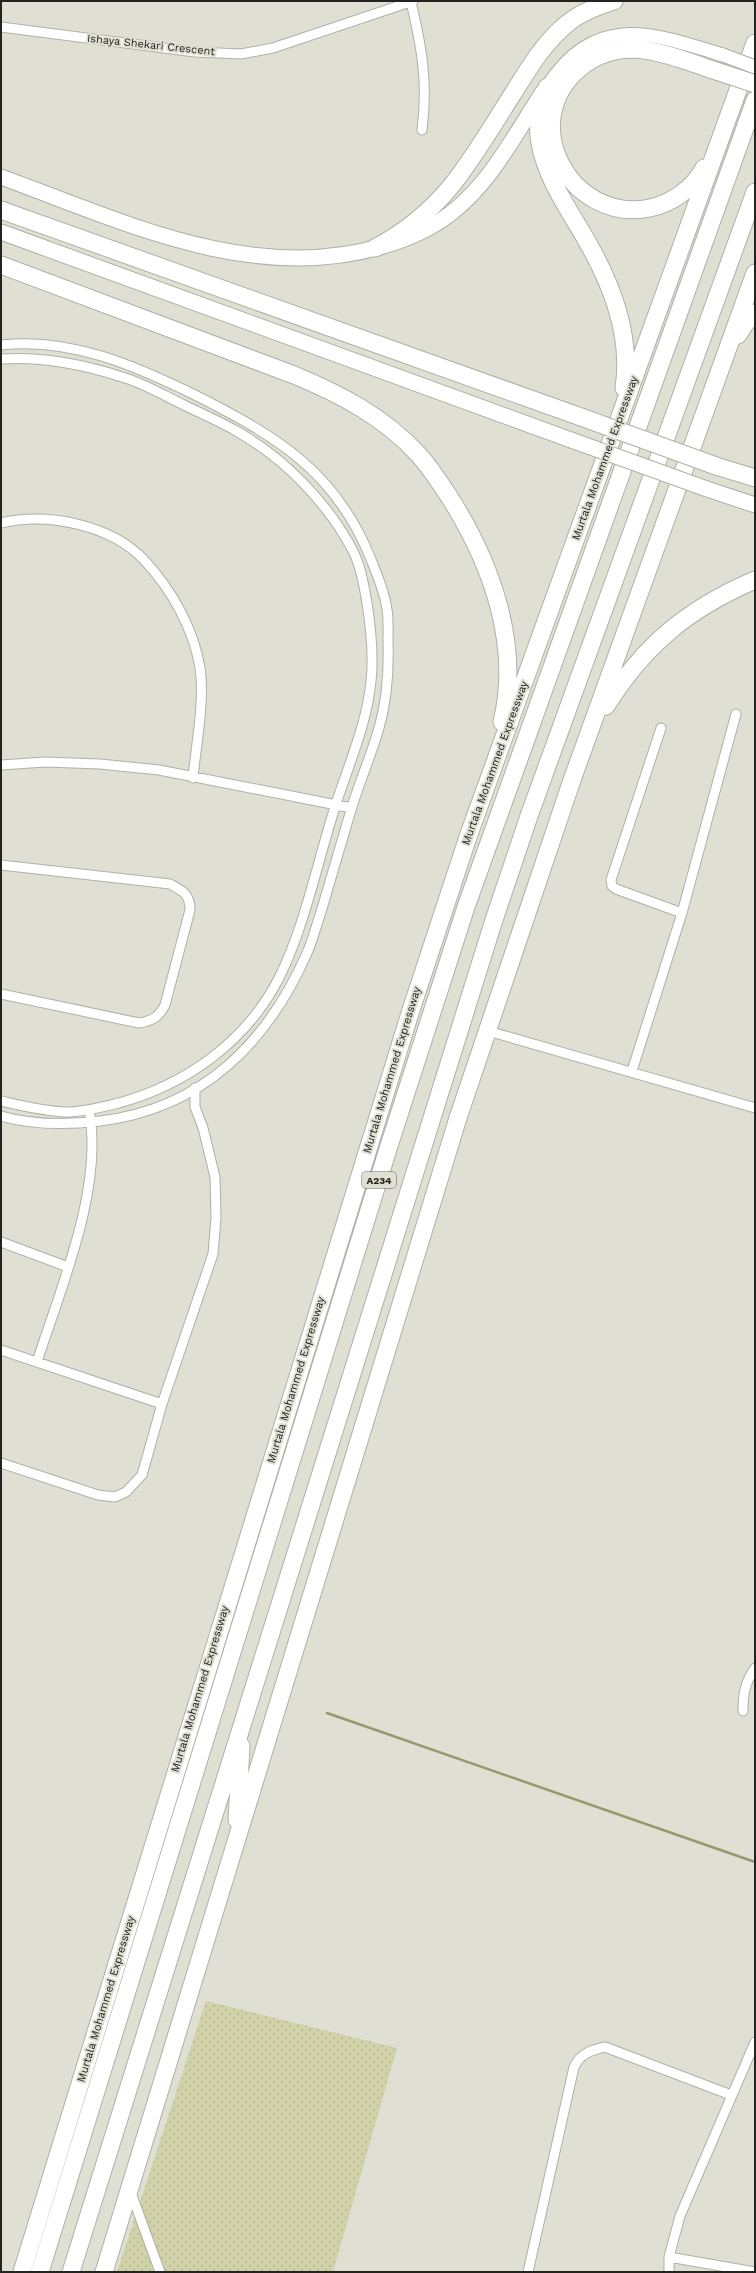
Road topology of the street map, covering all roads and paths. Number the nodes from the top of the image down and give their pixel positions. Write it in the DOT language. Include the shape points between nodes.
graph roads {
  1 [pos="614,1"];
  2 [pos="412,2"];
  3 [pos="1,27"];
  4 [pos="755,43"];
  5 [pos="721,64"];
  6 [pos="755,67"];
  7 [pos="755,84"];
  8 [pos="547,87"];
  9 [pos="755,100"];
  10 [pos="725,124"];
  11 [pos="422,130"];
  12 [pos="1,177"];
  13 [pos="755,192"];
  14 [pos="1,210"];
  15 [pos="1,232"];
  16 [pos="375,248"];
  17 [pos="1,266"];
  18 [pos="755,273"];
  19 [pos="755,313"];
  20 [pos="1,345"];
  21 [pos="1,359"];
  22 [pos="718,375"];
  23 [pos="619,422"];
  24 [pos="755,478"];
  25 [pos="755,505"];
  26 [pos="1,523"];
  27 [pos="755,580"];
  28 [pos="736,714"];
  29 [pos="661,728"];
  30 [pos="1,765"];
  31 [pos="192,778"];
  32 [pos="572,780"];
  33 [pos="336,804"];
  34 [pos="352,808"];
  35 [pos="469,834"];
  36 [pos="1,865"];
  37 [pos="682,913"];
  38 [pos="1,994"];
  39 [pos="488,1031"];
  40 [pos="632,1072"];
  41 [pos="195,1088"];
  42 [pos="181,1098"];
  43 [pos="1,1101"];
  44 [pos="195,1107"];
  45 [pos="755,1108"];
  46 [pos="89,1109"];
  47 [pos="1,1116"];
  48 [pos="91,1122"];
  49 [pos="1,1242"];
  50 [pos="68,1267"];
  51 [pos="1,1350"];
  52 [pos="37,1362"];
  53 [pos="162,1404"];
  54 [pos="1,1463"];
  55 [pos="755,1668"];
  56 [pos="743,1710"];
  57 [pos="193,1712"];
  58 [pos="242,1721"];
  59 [pos="180,1820"];
  60 [pos="236,1846"];
  61 [pos="755,2042"];
  62 [pos="731,2095"];
  63 [pos="130,2190"];
  64 [pos="670,2257"];
  65 [pos="22,2272"];
  66 [pos="40,2272"];
  67 [pos="71,2272"];
  68 [pos="104,2272"];
  69 [pos="160,2272"];
  70 [pos="528,2272"];
  71 [pos="669,2272"];
  72 [pos="755,2272"];
  1 -- 16 [label="highway" via="590,10 568,23 552,39 533,61 452,184 413,225"];
  2 -- 3 [label="street, Ishaya Shekari Crescent" via="273,48 240,54 195,52"];
  2 -- 11 [label="street" via="422,46 426,80"];
  4 -- 10 [label="highway, Murtala Mohammed Expressway"];
  5 -- 6 [label="street, bridge"];
  5 -- 7 [label="highway, bridge"];
  5 -- 8 [label="street" via="655,36 632,33 589,44 557,70"];
  5 -- 10 [label="highway" via="633,49 611,52 591,59 574,73 559,92 553,110 552,134 559,162 568,179 595,200 615,208 634,211 656,206 677,197 692,185 708,161"];
  8 -- 16 [label="main road" via="486,178 469,197 450,214 423,232"];
  8 -- 23 [label="highway" via="538,124 539,142 545,164 600,264 612,290 620,317 626,360"];
  9 -- 59 [label="highway, Murtala Mohammed Expressway / A234" via="466,907"];
  10 -- 23 [label="highway, Murtala Mohammed Expressway"];
  12 -- 16 [label="main road" via="156,233 233,252 263,257 324,258"];
  13 -- 58 [label="highway, A234" via="493,922"];
  14 -- 24 [label="highway, bridge"];
  15 -- 25 [label="main road, bridge"];
  17 -- 35 [label="highway" via="335,392 364,409 418,454 454,506 479,549 501,614 506,650 507,682 503,716 493,758"];
  18 -- 22 [label="highway"];
  19 -- 22 [label="highway" via="745,324"];
  20 -- 34 [label="street" via="53,345 133,365 248,422 276,439 320,477 342,502 360,533 378,578 387,606 388,631 389,676 380,725"];
  21 -- 33 [label="street" via="44,360 127,378 239,432 275,457 322,505 354,553 364,584 373,657 371,684 358,740"];
  22 -- 32 [label="highway"];
  23 -- 35 [label="highway, Murtala Mohammed Expressway"];
  26 -- 31 [label="street" via="38,520 84,526 132,550 145,561 164,585 187,626 200,669 200,706"];
  27 -- 32 [label="highway" via="714,599 688,616 666,632 642,656 620,683 606,706"];
  28 -- 37 [label="street"];
  29 -- 37 [label="street" via="611,880 612,886"];
  30 -- 31 [label="street" via="45,762 100,764 159,770"];
  31 -- 33 [label="street"];
  32 -- 39 [label="highway"];
  33 -- 34 [label="street"];
  33 -- 46 [label="street" via="295,939 279,978 259,1010 208,1062 173,1084 136,1098"];
  34 -- 41 [label="street" via="308,951 291,986 272,1018 248,1046 215,1076"];
  35 -- 57 [label="highway, Murtala Mohammed Expressway" via="411,1010"];
  36 -- 38 [label="street" via="170,884 186,893 190,899 190,910 165,1005 160,1015 150,1022 139,1023"];
  37 -- 40 [label="street"];
  39 -- 40 [label="street"];
  39 -- 60 [label="highway" via="456,1124"];
  40 -- 45 [label="street"];
  41 -- 42 [label="street"];
  41 -- 44 [label="street"];
  42 -- 44 [label="street"];
  42 -- 48 [label="street" via="159,1108 125,1118"];
  43 -- 46 [label="street" via="35,1109 68,1112"];
  44 -- 53 [label="street" via="215,1177 216,1218 213,1254"];
  46 -- 48 [label="street"];
  47 -- 48 [label="street" via="46,1124"];
  48 -- 50 [label="street" via="92,1145 88,1189 81,1227"];
  49 -- 50 [label="street"];
  50 -- 52 [label="street"];
  51 -- 52 [label="street"];
  52 -- 53 [label="street"];
  53 -- 54 [label="street" via="142,1475 126,1492 115,1497 98,1495"];
  55 -- 56 [label="street" via="743,1692"];
  57 -- 59 [label="highway"];
  57 -- 65 [label="highway, Murtala Mohammed Expressway"];
  58 -- 60 [label="highway"];
  58 -- 67 [label="highway, A234"];
  59 -- 66 [label="highway, Murtala Mohammed Expressway / A234"];
  60 -- 63 [label="highway"];
  61 -- 62 [label="street"];
  62 -- 64 [label="street" via="680,2216"];
  62 -- 70 [label="street" via="605,2047 582,2056 574,2067"];
  63 -- 68 [label="highway"];
  63 -- 69 [label="street"];
  64 -- 71 [label="street"];
  64 -- 72 [label="street"];
}
